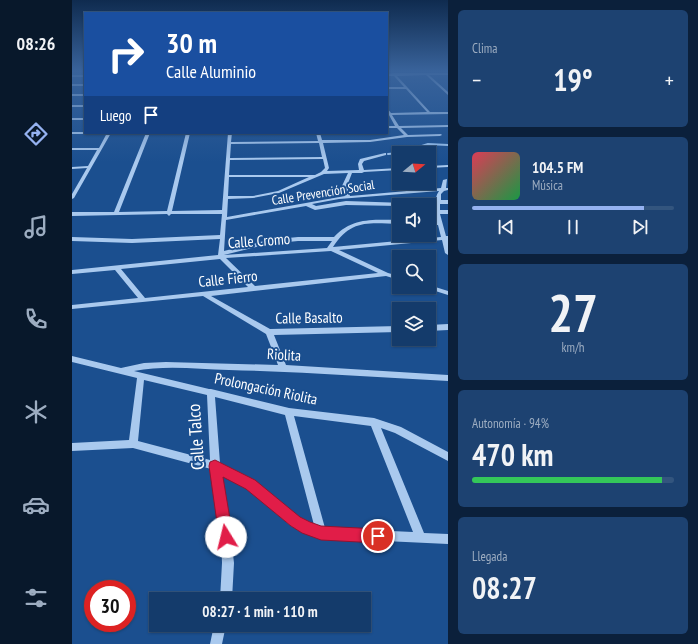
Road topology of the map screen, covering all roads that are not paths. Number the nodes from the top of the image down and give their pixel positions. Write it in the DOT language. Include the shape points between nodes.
graph roads {
  1 [pos="419,102"];
  2 [pos="72,106"];
  3 [pos="84,106"];
  4 [pos="448,113"];
  5 [pos="389,114"];
  6 [pos="430,114"];
  7 [pos="72,119"];
  8 [pos="84,119"];
  9 [pos="448,126"];
  10 [pos="388,127"];
  11 [pos="398,127"];
  12 [pos="72,133"];
  13 [pos="84,133"];
  14 [pos="108,134"];
  15 [pos="148,134"];
  16 [pos="188,134"];
  17 [pos="230,134"];
  18 [pos="318,134"];
  19 [pos="440,135"];
  20 [pos="407,136"];
  21 [pos="321,142"];
  22 [pos="230,143"];
  23 [pos="72,149"];
  24 [pos="100,149"];
  25 [pos="385,154"];
  26 [pos="229,158"];
  27 [pos="325,158"];
  28 [pos="448,166"];
  29 [pos="89,167"];
  30 [pos="72,168"];
  31 [pos="436,169"];
  32 [pos="392,170"];
  33 [pos="350,172"];
  34 [pos="362,172"];
  35 [pos="323,173"];
  36 [pos="228,176"];
  37 [pos="316,176"];
  38 [pos="445,178"];
  39 [pos="445,189"];
  40 [pos="74,190"];
  41 [pos="348,197"];
  42 [pos="72,198"];
  43 [pos="226,198"];
  44 [pos="448,202"];
  45 [pos="307,204"];
  46 [pos="392,205"];
  47 [pos="437,207"];
  48 [pos="225,212"];
  49 [pos="448,212"];
  50 [pos="72,214"];
  51 [pos="116,214"];
  52 [pos="169,214"];
  53 [pos="225,219"];
  54 [pos="392,222"];
  55 [pos="436,223"];
  56 [pos="440,223"];
  57 [pos="223,237"];
  58 [pos="446,238"];
  59 [pos="72,239"];
  60 [pos="335,239"];
  61 [pos="330,248"];
  62 [pos="448,252"];
  63 [pos="222,255"];
  64 [pos="117,268"];
  65 [pos="72,272"];
  66 [pos="386,274"];
  67 [pos="392,276"];
  68 [pos="254,289"];
  69 [pos="436,289"];
  70 [pos="448,293"];
  71 [pos="205,294"];
  72 [pos="143,300"];
  73 [pos="72,307"];
  74 [pos="448,327"];
  75 [pos="436,328"];
  76 [pos="392,329"];
  77 [pos="269,332"];
  78 [pos="72,359"];
  79 [pos="283,368"];
  80 [pos="119,371"];
  81 [pos="140,375"];
  82 [pos="448,378"];
  83 [pos="211,392"];
  84 [pos="289,412"];
  85 [pos="374,422"];
  86 [pos="133,444"];
  87 [pos="72,447"];
  88 [pos="448,458"];
  89 [pos="215,466"];
  90 [pos="321,533"];
  91 [pos="421,538"];
  92 [pos="448,539"];
  93 [pos="226,592"];
  94 [pos="219,632"];
  95 [pos="216,644"];
  1 -- 6 [label="street"];
  2 -- 3 [label="street"];
  4 -- 6 [label="street"];
  5 -- 6 [label="street"];
  5 -- 11 [label="street"];
  7 -- 8 [label="street"];
  9 -- 11 [label="street"];
  10 -- 11 [label="street"];
  11 -- 20 [label="street"];
  12 -- 13 [label="street"];
  14 -- 24 [label="street"];
  15 -- 51 [label="street"];
  16 -- 52 [label="street"];
  17 -- 22 [label="street"];
  18 -- 21 [label="street"];
  19 -- 20 [label="street"];
  20 -- 21 [label="street" via="376,141"];
  21 -- 22 [label="street"];
  21 -- 27 [label="street"];
  22 -- 26 [label="street"];
  23 -- 24 [label="street"];
  24 -- 29 [label="street"];
  25 -- 34 [label="street" via="362,160"];
  26 -- 27 [label="street"];
  26 -- 36 [label="street"];
  27 -- 35 [label="street" via="327,168"];
  28 -- 31 [label="street"];
  29 -- 30 [label="street"];
  29 -- 40 [label="street"];
  32 -- 34 [label="street"];
  33 -- 34 [label="street"];
  33 -- 35 [label="street"];
  33 -- 41 [label="street" via="343,190"];
  35 -- 37 [label="street"];
  36 -- 37 [label="street"];
  36 -- 43 [label="street"];
  37 -- 43 [label="street" via="279,192 253,197"];
  38 -- 39 [label="street"];
  39 -- 41 [label="street, Calle Prevención Social"];
  39 -- 47 [label="street" via="439,194"];
  40 -- 42 [label="street"];
  41 -- 45 [label="street, Calle Prevención Social"];
  43 -- 48 [label="street"];
  44 -- 47 [label="street"];
  45 -- 46 [label="street" via="315,208 346,203"];
  45 -- 53 [label="street, Calle Prevención Social"];
  47 -- 49 [label="street"];
  47 -- 56 [label="street"];
  48 -- 52 [label="street"];
  48 -- 53 [label="street"];
  50 -- 51 [label="street"];
  51 -- 52 [label="street"];
  53 -- 57 [label="street"];
  54 -- 60 [label="street" via="355,223"];
  55 -- 56 [label="street"];
  56 -- 58 [label="street"];
  57 -- 59 [label="street" via="132,242"];
  57 -- 63 [label="street"];
  58 -- 61 [label="street, Calle Cromo"];
  58 -- 62 [label="street"];
  60 -- 61 [label="street"];
  60 -- 63 [label="street" via="268,242"];
  61 -- 63 [label="street, Calle Cromo"];
  61 -- 66 [label="street"];
  63 -- 64 [label="street, Calle Cromo"];
  63 -- 68 [label="street"];
  64 -- 65 [label="street, Calle Cromo"];
  64 -- 72 [label="street"];
  66 -- 67 [label="street"];
  66 -- 68 [label="street, Calle Fierro"];
  68 -- 71 [label="street, Calle Fierro"];
  69 -- 70 [label="street"];
  71 -- 72 [label="street, Calle Fierro"];
  71 -- 77 [label="street, Calle Basalto"];
  72 -- 73 [label="street, Calle Fierro"];
  74 -- 75 [label="street"];
  76 -- 77 [label="street, Calle Basalto"];
  77 -- 79 [label="street"];
  78 -- 80 [label="street, Prolongación Riolita"];
  79 -- 80 [label="street, Riolita" via="156,365"];
  79 -- 82 [label="street, Riolita"];
  80 -- 81 [label="street, Prolongación Riolita"];
  81 -- 83 [label="street, Prolongación Riolita"];
  81 -- 86 [label="street"];
  83 -- 84 [label="street, Prolongación Riolita"];
  83 -- 89 [label="street, Calle Talco"];
  84 -- 85 [label="street, Prolongación Riolita"];
  84 -- 90 [label="street"];
  85 -- 88 [label="street, Prolongación Riolita" via="394,428"];
  85 -- 91 [label="street"];
  86 -- 87 [label="street"];
  86 -- 89 [label="street"];
  89 -- 90 [label="street" via="250,485 295,522"];
  89 -- 93 [label="street, Calle Talco" via="226,537"];
  90 -- 91 [label="street"];
  91 -- 92 [label="street"];
  94 -- 95 [label="street"];
}
